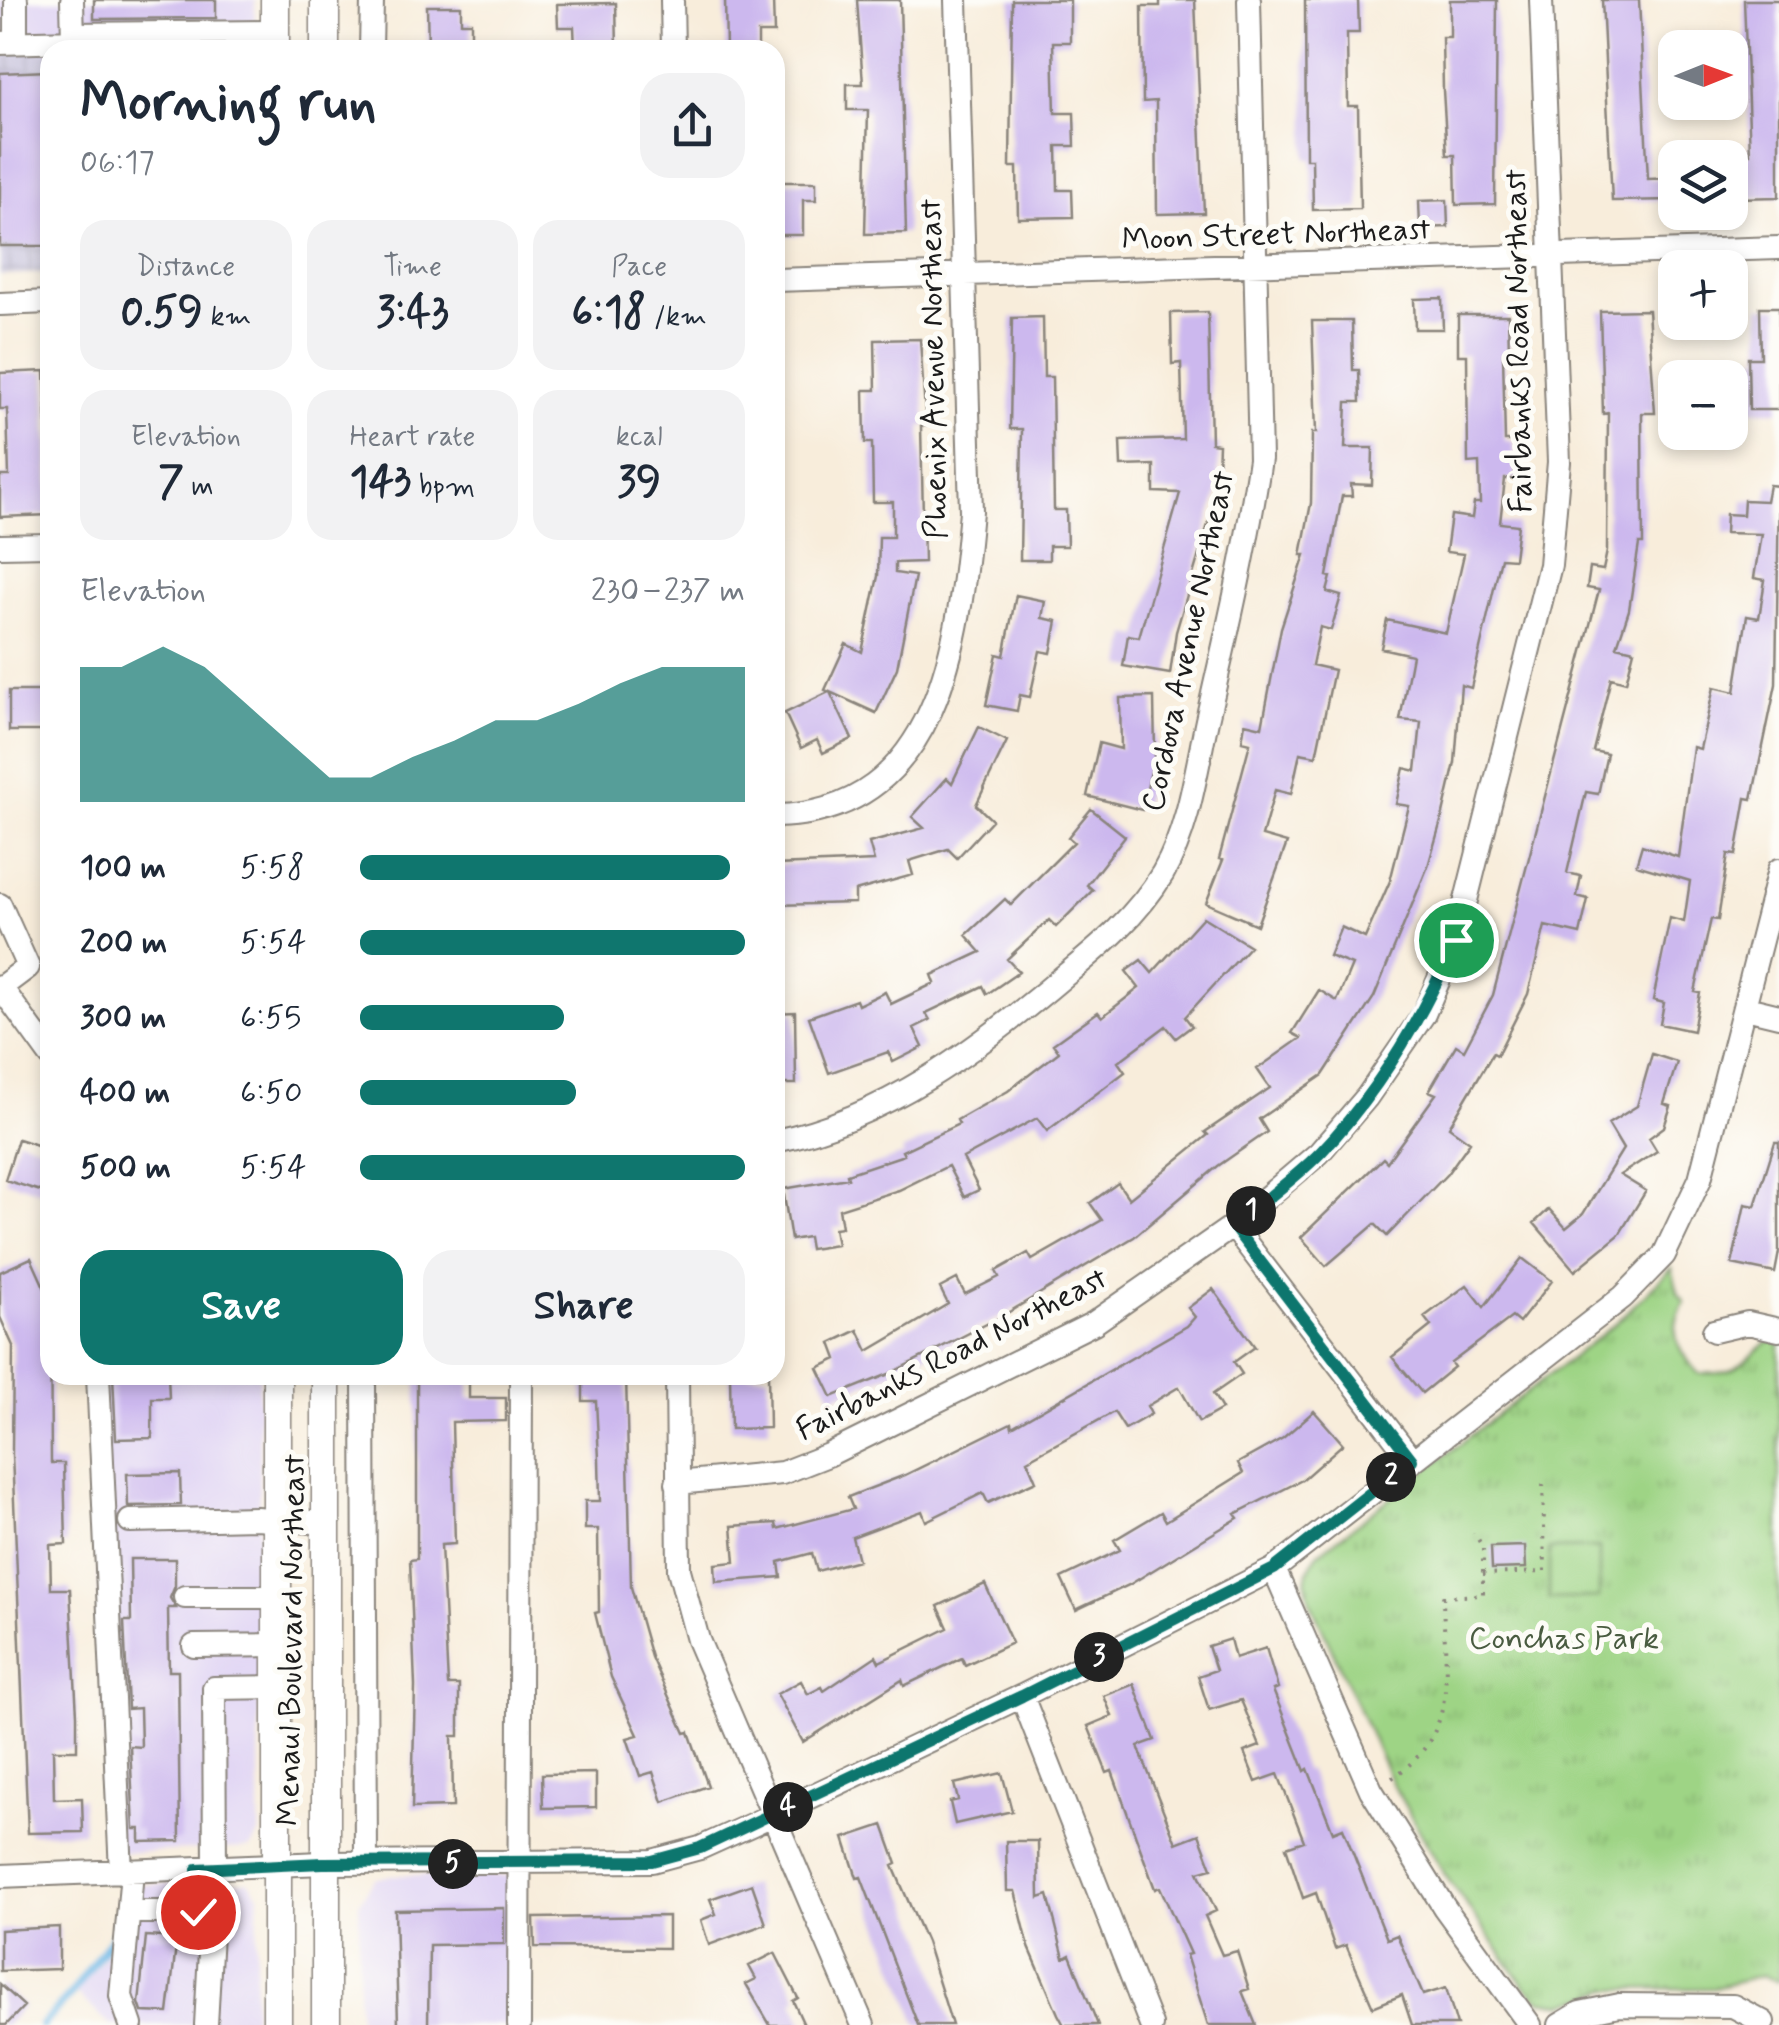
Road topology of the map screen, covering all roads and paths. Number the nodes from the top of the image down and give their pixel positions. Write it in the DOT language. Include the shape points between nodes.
graph roads {
  1 [pos="16,0"];
  2 [pos="72,0"];
  3 [pos="275,0"];
  4 [pos="325,0"];
  5 [pos="372,0"];
  6 [pos="672,0"];
  7 [pos="956,0"];
  8 [pos="1249,0"];
  9 [pos="1541,0"];
  10 [pos="72,34"];
  11 [pos="72,40"];
  12 [pos="246,40"];
  13 [pos="275,40"];
  14 [pos="325,40"];
  15 [pos="371,40"];
  16 [pos="674,40"];
  17 [pos="40,42"];
  18 [pos="8,43"];
  19 [pos="1779,248"];
  20 [pos="1549,256"];
  21 [pos="1256,266"];
  22 [pos="964,275"];
  23 [pos="785,280"];
  24 [pos="40,302"];
  25 [pos="0,304"];
  26 [pos="0,546"];
  27 [pos="40,546"];
  28 [pos="785,816"];
  29 [pos="1779,870"];
  30 [pos="0,905"];
  31 [pos="0,987"];
  32 [pos="1746,1008"];
  33 [pos="1779,1016"];
  34 [pos="40,1041"];
  35 [pos="785,1139"];
  36 [pos="1233,1226"];
  37 [pos="1779,1330"];
  38 [pos="1714,1331"];
  39 [pos="99,1385"];
  40 [pos="277,1385"];
  41 [pos="326,1385"];
  42 [pos="364,1385"];
  43 [pos="521,1385"];
  44 [pos="678,1385"];
  45 [pos="1412,1460"];
  46 [pos="1543,1480"];
  47 [pos="677,1483"];
  48 [pos="278,1519"];
  49 [pos="130,1521"];
  50 [pos="328,1523"];
  51 [pos="1474,1533"];
  52 [pos="1274,1569"];
  53 [pos="1483,1574"];
  54 [pos="185,1596"];
  55 [pos="278,1597"];
  56 [pos="278,1645"];
  57 [pos="194,1646"];
  58 [pos="278,1688"];
  59 [pos="1022,1696"];
  60 [pos="1392,1778"];
  61 [pos="772,1814"];
  62 [pos="323,1863"];
  63 [pos="366,1863"];
  64 [pos="519,1864"];
  65 [pos="278,1865"];
  66 [pos="206,1869"];
  67 [pos="127,1872"];
  68 [pos="0,1876"];
  69 [pos="130,1912"];
  70 [pos="198,1912"];
  71 [pos="1763,2022"];
  72 [pos="131,2025"];
  73 [pos="206,2025"];
  74 [pos="276,2025"];
  75 [pos="326,2025"];
  76 [pos="519,2025"];
  77 [pos="862,2025"];
  78 [pos="1151,2025"];
  79 [pos="1530,2025"];
  80 [pos="1560,2025"];
  1 -- 18 [label="street"];
  2 -- 10 [label="street"];
  3 -- 13 [label="main road"];
  4 -- 14 [label="main road"];
  5 -- 15 [label="street"];
  6 -- 16 [label="street"];
  7 -- 22 [label="street, Phoenix Avenue Northeast"];
  8 -- 21 [label="street, Cordova Avenue Northeast"];
  9 -- 20 [label="street, Fairbanks Road Northeast"];
  10 -- 11 [label="street"];
  10 -- 12 [label="street"];
  17 -- 18 [label="street"];
  19 -- 20 [label="street, Moon Street Northeast"];
  20 -- 21 [label="street, Moon Street Northeast"];
  20 -- 36 [label="street, Fairbanks Road Northeast" via="1559,462 1550,565 1456,940 1424,1014 1367,1097 1320,1154"];
  21 -- 22 [label="street, Moon Street Northeast"];
  21 -- 35 [label="street, Cordova Avenue Northeast" via="1260,459 1249,531 1186,817 1163,873 1117,932 988,1040 864,1112"];
  22 -- 23 [label="street, Moon Street Northeast"];
  22 -- 28 [label="street, Phoenix Avenue Northeast" via="971,510 964,586 934,710 886,778 848,802"];
  24 -- 25 [label="street"];
  26 -- 27 [label="street"];
  29 -- 32 [label="street"];
  30 -- 31 [label="street" via="28,967"];
  31 -- 34 [label="street"];
  32 -- 33 [label="street"];
  32 -- 45 [label="street" via="1700,1179 1664,1255 1623,1297"];
  36 -- 45 [label="street"];
  36 -- 47 [label="street, Fairbanks Road Northeast" via="1094,1323 828,1455 782,1473"];
  37 -- 38 [label="street" via="1748,1322"];
  39 -- 67 [label="street"];
  40 -- 48 [label="main road, Menaul Boulevard Northeast"];
  41 -- 50 [label="main road, Menaul Boulevard Northeast"];
  42 -- 63 [label="street"];
  43 -- 64 [label="street"];
  44 -- 47 [label="street"];
  45 -- 52 [label="street"];
  46 -- 53 [label="path" via="1545,1572"];
  47 -- 61 [label="street" via="682,1593"];
  48 -- 49 [label="street"];
  48 -- 50 [label="street"];
  48 -- 55 [label="main road, Menaul Boulevard Northeast"];
  50 -- 62 [label="main road, Menaul Boulevard Northeast"];
  51 -- 53 [label="path" via="1483,1548"];
  52 -- 59 [label="street"];
  52 -- 79 [label="street" via="1371,1790 1444,1907"];
  53 -- 60 [label="path" via="1484,1595 1443,1597 1443,1716 1424,1752"];
  54 -- 55 [label="street"];
  55 -- 56 [label="main road, Menaul Boulevard Northeast"];
  56 -- 57 [label="street"];
  56 -- 58 [label="main road, Menaul Boulevard Northeast"];
  58 -- 65 [label="main road, Menaul Boulevard Northeast"];
  58 -- 66 [label="street" via="214,1688"];
  59 -- 61 [label="street"];
  59 -- 78 [label="street"];
  61 -- 64 [label="street" via="700,1848 652,1861"];
  61 -- 77 [label="street"];
  62 -- 63 [label="street"];
  62 -- 65 [label="street"];
  62 -- 75 [label="main road, Menaul Boulevard Northeast"];
  63 -- 64 [label="street"];
  64 -- 76 [label="street"];
  65 -- 66 [label="street"];
  65 -- 74 [label="main road, Menaul Boulevard Northeast"];
  66 -- 67 [label="street"];
  66 -- 70 [label="street"];
  67 -- 68 [label="street"];
  67 -- 69 [label="street"];
  69 -- 70 [label="street"];
  69 -- 72 [label="street" via="121,1996"];
  70 -- 73 [label="street" via="211,1933"];
  71 -- 80 [label="street" via="1733,2006 1619,2005"];
}
